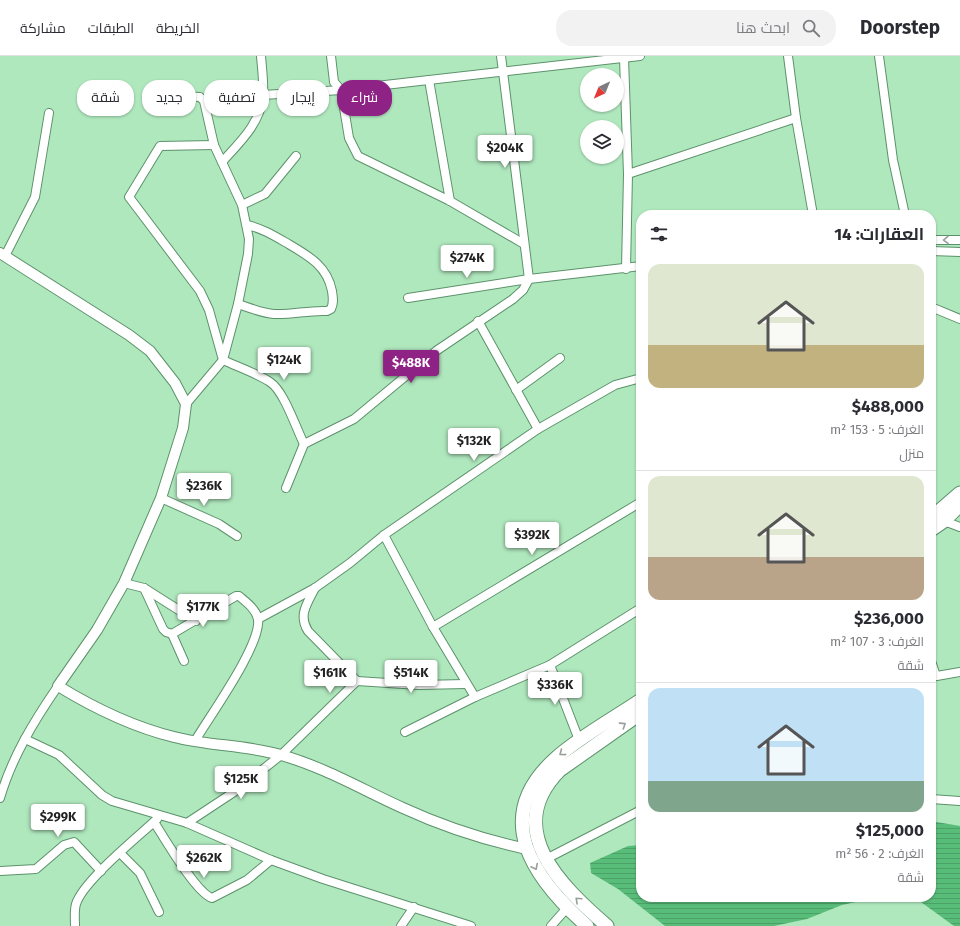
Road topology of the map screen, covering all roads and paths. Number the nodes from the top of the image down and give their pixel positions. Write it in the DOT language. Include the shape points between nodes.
graph roads {
  1 [pos="261,56"];
  2 [pos="331,56"];
  3 [pos="501,56"];
  4 [pos="640,56"];
  5 [pos="788,56"];
  6 [pos="878,56"];
  7 [pos="624,58"];
  8 [pos="503,70"];
  9 [pos="262,80"];
  10 [pos="429,80"];
  11 [pos="392,84"];
  12 [pos="337,85"];
  13 [pos="337,90"];
  14 [pos="269,95"];
  15 [pos="196,97"];
  16 [pos="48,114"];
  17 [pos="257,116"];
  18 [pos="345,116"];
  19 [pos="796,118"];
  20 [pos="214,145"];
  21 [pos="296,156"];
  22 [pos="222,162"];
  23 [pos="628,174"];
  24 [pos="450,201"];
  25 [pos="242,205"];
  26 [pos="812,210"];
  27 [pos="904,210"];
  28 [pos="246,224"];
  29 [pos="936,240"];
  30 [pos="960,240"];
  31 [pos="524,244"];
  32 [pos="936,251"];
  33 [pos="960,252"];
  34 [pos="2,255"];
  35 [pos="636,267"];
  36 [pos="626,268"];
  37 [pos="636,270"];
  38 [pos="529,279"];
  39 [pos="408,298"];
  40 [pos="238,304"];
  41 [pos="936,309"];
  42 [pos="960,319"];
  43 [pos="478,321"];
  44 [pos="560,358"];
  45 [pos="223,360"];
  46 [pos="636,379"];
  47 [pos="516,390"];
  48 [pos="186,404"];
  49 [pos="538,429"];
  50 [pos="304,444"];
  51 [pos="286,488"];
  52 [pos="960,493"];
  53 [pos="161,498"];
  54 [pos="636,505"];
  55 [pos="960,505"];
  56 [pos="937,520"];
  57 [pos="960,527"];
  58 [pos="384,535"];
  59 [pos="237,536"];
  60 [pos="124,583"];
  61 [pos="144,588"];
  62 [pos="315,588"];
  63 [pos="636,611"];
  64 [pos="258,619"];
  65 [pos="196,621"];
  66 [pos="433,627"];
  67 [pos="172,634"];
  68 [pos="184,661"];
  69 [pos="550,665"];
  70 [pos="960,672"];
  71 [pos="936,676"];
  72 [pos="357,681"];
  73 [pos="466,684"];
  74 [pos="58,686"];
  75 [pos="475,697"];
  76 [pos="636,704"];
  77 [pos="636,715"];
  78 [pos="606,730"];
  79 [pos="405,732"];
  80 [pos="25,739"];
  81 [pos="579,740"];
  82 [pos="195,741"];
  83 [pos="281,755"];
  84 [pos="0,798"];
  85 [pos="936,799"];
  86 [pos="960,801"];
  87 [pos="636,813"];
  88 [pos="161,816"];
  89 [pos="154,822"];
  90 [pos="187,823"];
  91 [pos="523,832"];
  92 [pos="508,845"];
  93 [pos="527,849"];
  94 [pos="120,853"];
  95 [pos="546,859"];
  96 [pos="271,860"];
  97 [pos="0,871"];
  98 [pos="101,871"];
  99 [pos="414,907"];
  100 [pos="567,908"];
  101 [pos="158,912"];
  102 [pos="75,926"];
  103 [pos="401,926"];
  104 [pos="470,926"];
  105 [pos="551,926"];
  106 [pos="587,926"];
  107 [pos="607,926"];
  1 -- 9 [label="street"];
  2 -- 12 [label="street" via="334,82"];
  3 -- 8 [label="street"];
  4 -- 7 [label="street"];
  5 -- 19 [label="street"];
  6 -- 27 [label="street" via="893,160"];
  7 -- 8 [label="street"];
  7 -- 23 [label="street"];
  8 -- 10 [label="street"];
  8 -- 31 [label="street"];
  10 -- 11 [label="street"];
  10 -- 24 [label="street"];
  13 -- 14 [label="street"];
  15 -- 20 [label="street" via="203,99"];
  16 -- 34 [label="street" via="35,197"];
  17 -- 22 [label="street" via="255,123"];
  18 -- 24 [label="street" via="348,138 358,156"];
  19 -- 23 [label="street"];
  19 -- 26 [label="street"];
  20 -- 22 [label="street"];
  20 -- 45 [label="street" via="160,146 129,195 200,291 209,310"];
  21 -- 25 [label="street" via="265,194"];
  22 -- 25 [label="street"];
  23 -- 36 [label="street"];
  24 -- 31 [label="street"];
  25 -- 28 [label="street"];
  28 -- 40 [label="street" via="248,254"];
  28 -- 40 [label="street" via="264,230 316,261 330,282 333,305 327,311 274,314"];
  30 -- 29 [label="street, one-way"];
  31 -- 38 [label="street"];
  32 -- 33 [label="street"];
  34 -- 48 [label="street" via="150,351 176,383"];
  35 -- 36 [label="street"];
  36 -- 37 [label="street"];
  36 -- 38 [label="street"];
  38 -- 39 [label="street"];
  38 -- 43 [label="street" via="523,290 513,299"];
  40 -- 45 [label="street"];
  41 -- 42 [label="street"];
  43 -- 47 [label="street"];
  43 -- 50 [label="street" via="415,367 354,418"];
  44 -- 47 [label="street"];
  45 -- 48 [label="street"];
  45 -- 50 [label="street" via="274,385"];
  46 -- 49 [label="street" via="615,385"];
  47 -- 49 [label="street"];
  48 -- 53 [label="street" via="183,428"];
  49 -- 58 [label="street"];
  50 -- 51 [label="street"];
  52 -- 56 [label="main road"];
  53 -- 59 [label="street" via="219,524"];
  53 -- 60 [label="street"];
  54 -- 66 [label="street"];
  55 -- 56 [label="main road"];
  56 -- 57 [label="street"];
  58 -- 62 [label="street" via="350,564"];
  58 -- 66 [label="street"];
  60 -- 61 [label="street"];
  60 -- 74 [label="street" via="93,636"];
  61 -- 65 [label="street"];
  61 -- 67 [label="street" via="163,629"];
  62 -- 64 [label="street"];
  62 -- 72 [label="street" via="303,613 303,623"];
  63 -- 69 [label="street"];
  64 -- 65 [label="street" via="255,610 236,596"];
  64 -- 82 [label="street" via="252,646"];
  65 -- 67 [label="street"];
  66 -- 73 [label="street"];
  67 -- 68 [label="street"];
  69 -- 75 [label="street"];
  69 -- 81 [label="street"];
  70 -- 71 [label="street"];
  72 -- 73 [label="street" via="419,685"];
  72 -- 83 [label="street"];
  73 -- 75 [label="street"];
  74 -- 80 [label="street"];
  74 -- 82 [label="street" via="111,716 174,737"];
  75 -- 79 [label="street"];
  76 -- 78 [label="main road"];
  78 -- 77 [label="main road, one-way"];
  78 -- 81 [label="main road"];
  78 -- 95 [label="main road" via="560,770 541,794 536,808 536,826 539,844"];
  80 -- 84 [label="street" via="13,762"];
  80 -- 88 [label="street" via="59,755 102,795 112,801"];
  81 -- 91 [label="main road, one-way" via="555,758 532,785 523,809"];
  82 -- 83 [label="street"];
  83 -- 90 [label="street" via="225,799"];
  83 -- 92 [label="street" via="312,766 405,809"];
  85 -- 86 [label="street"];
  87 -- 95 [label="street"];
  88 -- 89 [label="street"];
  88 -- 90 [label="street"];
  89 -- 94 [label="street"];
  89 -- 96 [label="street" via="198,887 208,897 217,897 246,880"];
  90 -- 96 [label="street"];
  91 -- 92 [label="street"];
  91 -- 93 [label="main road"];
  92 -- 93 [label="street"];
  93 -- 100 [label="main road, one-way" via="543,880"];
  94 -- 98 [label="street"];
  94 -- 101 [label="street" via="140,873"];
  107 -- 95 [label="main road, one-way" via="568,891"];
  96 -- 99 [label="street"];
  97 -- 98 [label="street" via="36,869 64,845 74,842"];
  98 -- 102 [label="street" via="81,894 76,904"];
  99 -- 103 [label="street"];
  99 -- 104 [label="street"];
  100 -- 105 [label="street"];
  100 -- 106 [label="main road"];
}
